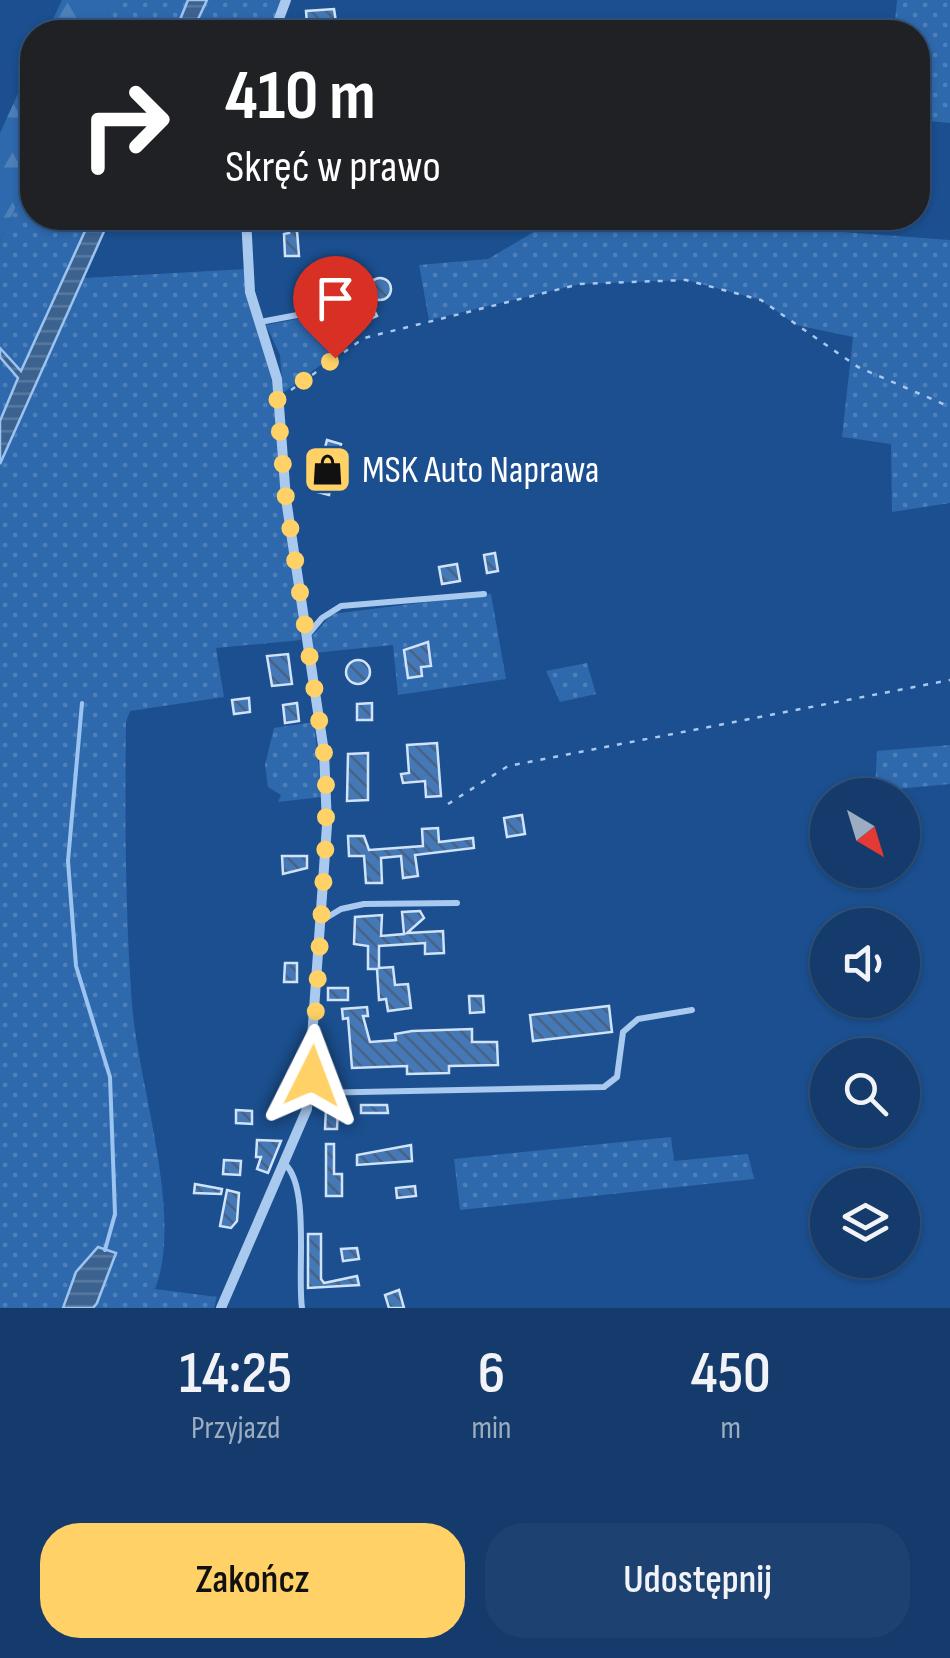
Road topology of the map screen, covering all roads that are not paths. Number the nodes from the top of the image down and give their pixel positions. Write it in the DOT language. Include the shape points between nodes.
graph roads {
  1 [pos="247,230"];
  2 [pos="372,301"];
  3 [pos="260,322"];
  4 [pos="484,594"];
  5 [pos="306,638"];
  6 [pos="457,903"];
  7 [pos="320,921"];
  8 [pos="692,1010"];
  9 [pos="310,1093"];
  10 [pos="285,1164"];
  11 [pos="221,1308"];
  12 [pos="302,1308"];
  1 -- 3 [label="street" via="249,284"];
  2 -- 3 [label="lane"];
  3 -- 5 [label="street" via="276,368"];
  4 -- 5 [label="lane" via="342,606"];
  5 -- 7 [label="street" via="326,766"];
  6 -- 7 [label="lane" via="364,904"];
  7 -- 9 [label="street"];
  8 -- 9 [label="lane" via="638,1019 623,1032 617,1076 604,1087"];
  9 -- 10 [label="street"];
  10 -- 11 [label="street"];
  10 -- 12 [label="lane" via="294,1177 300,1218"];
}
